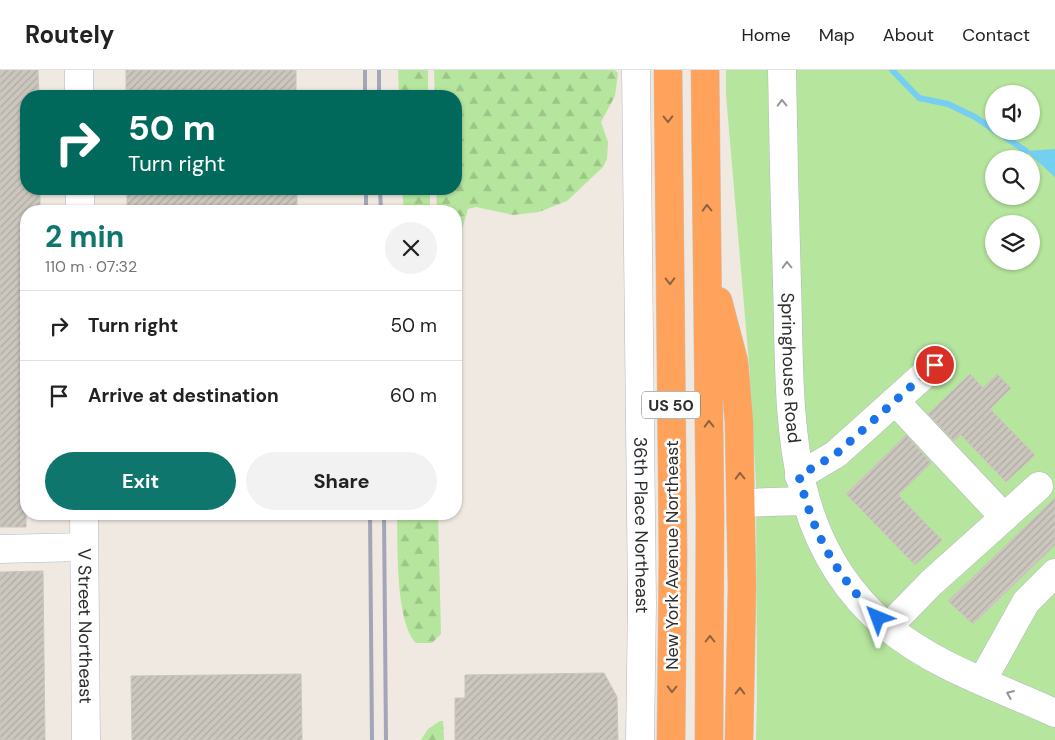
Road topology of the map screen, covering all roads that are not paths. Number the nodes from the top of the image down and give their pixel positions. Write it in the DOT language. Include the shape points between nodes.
graph roads {
  1 [pos="79,70"];
  2 [pos="636,70"];
  3 [pos="668,70"];
  4 [pos="705,70"];
  5 [pos="782,70"];
  6 [pos="79,90"];
  7 [pos="707,256"];
  8 [pos="935,365"];
  9 [pos="894,401"];
  10 [pos="1039,486"];
  11 [pos="802,489"];
  12 [pos="741,503"];
  13 [pos="1004,517"];
  14 [pos="84,520"];
  15 [pos="84,547"];
  16 [pos="0,549"];
  17 [pos="1055,573"];
  18 [pos="888,627"];
  19 [pos="982,681"];
  20 [pos="1055,713"];
  21 [pos="86,740"];
  22 [pos="640,740"];
  23 [pos="671,740"];
  24 [pos="709,740"];
  25 [pos="739,740"];
  1 -- 6 [label="street"];
  2 -- 22 [label="street, 36th Place Northeast" via="642,603"];
  3 -- 23 [label="highway, New York Avenue Northeast / US 50, one-way" via="673,555"];
  7 -- 4 [label="highway, US 50, one-way"];
  11 -- 5 [label="street, Springhouse Road, one-way" via="793,437 791,399"];
  12 -- 7 [label="highway, one-way" via="734,362"];
  24 -- 7 [label="highway, US 50, one-way"];
  8 -- 9 [label="street"];
  9 -- 11 [label="street"];
  9 -- 13 [label="street"];
  10 -- 13 [label="street"];
  11 -- 12 [label="street"];
  11 -- 18 [label="street, Springhouse Road" via="817,533 836,567 859,599"];
  25 -- 12 [label="highway, one-way"];
  13 -- 18 [label="street"];
  14 -- 15 [label="street, V Street Northeast"];
  15 -- 16 [label="street"];
  15 -- 21 [label="street, V Street Northeast"];
  17 -- 19 [label="street" via="1026,602"];
  18 -- 19 [label="street, Springhouse Road" via="934,658"];
  20 -- 19 [label="street, Springhouse Road, one-way"];
}
